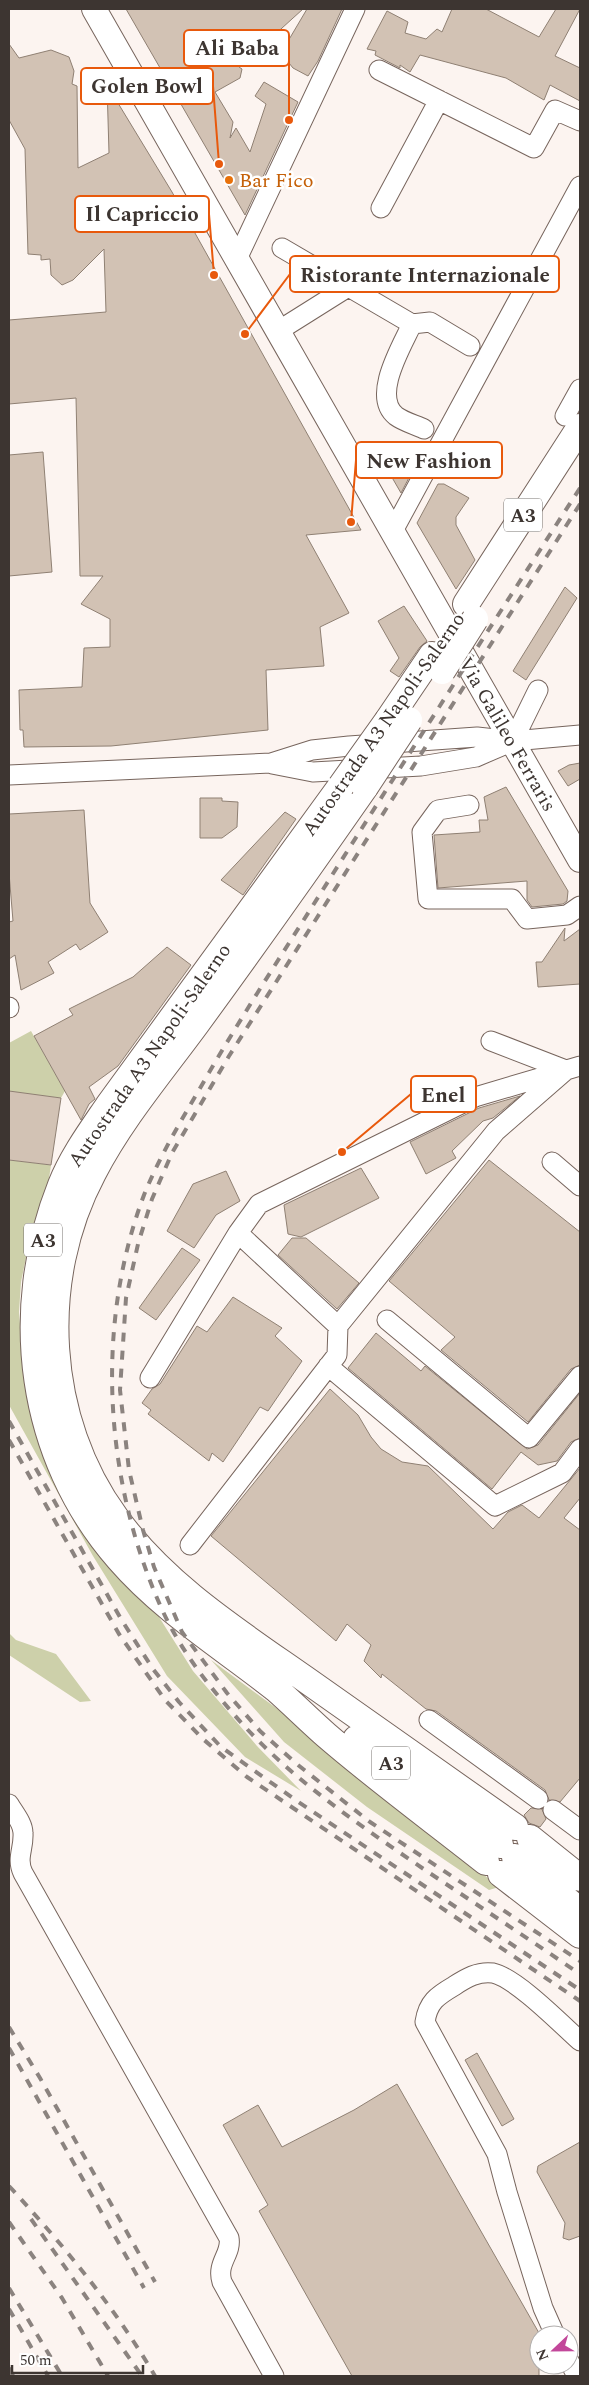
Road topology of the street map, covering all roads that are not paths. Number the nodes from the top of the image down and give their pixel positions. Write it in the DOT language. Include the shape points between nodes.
graph roads {
  1 [pos="94,9"];
  2 [pos="355,9"];
  3 [pos="380,70"];
  4 [pos="439,100"];
  5 [pos="580,121"];
  6 [pos="580,186"];
  7 [pos="380,208"];
  8 [pos="282,248"];
  9 [pos="237,260"];
  10 [pos="348,286"];
  11 [pos="412,324"];
  12 [pos="278,331"];
  13 [pos="470,346"];
  14 [pos="580,389"];
  15 [pos="573,421"];
  16 [pos="424,429"];
  17 [pos="580,456"];
  18 [pos="393,531"];
  19 [pos="471,611"];
  20 [pos="538,690"];
  21 [pos="580,735"];
  22 [pos="513,741"];
  23 [pos="9,760"];
  24 [pos="28,774"];
  25 [pos="9,775"];
  26 [pos="469,804"];
  27 [pos="580,860"];
  28 [pos="580,906"];
  29 [pos="491,1042"];
  30 [pos="573,1068"];
  31 [pos="552,1162"];
  32 [pos="580,1186"];
  33 [pos="238,1233"];
  34 [pos="388,1320"];
  35 [pos="338,1326"];
  36 [pos="328,1366"];
  37 [pos="580,1376"];
  38 [pos="150,1378"];
  39 [pos="580,1449"];
  40 [pos="190,1545"];
  41 [pos="284,1680"];
  42 [pos="429,1720"];
  43 [pos="538,1799"];
  44 [pos="9,1804"];
  45 [pos="553,1810"];
  46 [pos="580,1830"];
  47 [pos="508,1850"];
  48 [pos="580,1878"];
  49 [pos="580,1911"];
  50 [pos="580,1935"];
  51 [pos="580,2041"];
  52 [pos="551,2325"];
  53 [pos="274,2376"];
  1 -- 9 [label="main road, Via Galileo Ferraris"];
  2 -- 9 [label="street"];
  3 -- 4 [label="street"];
  4 -- 5 [label="street" via="534,148 555,110"];
  4 -- 7 [label="street"];
  6 -- 18 [label="street"];
  8 -- 10 [label="street"];
  9 -- 12 [label="main road, Via Galileo Ferraris"];
  10 -- 11 [label="street"];
  10 -- 12 [label="street"];
  11 -- 13 [label="street" via="430,322"];
  11 -- 16 [label="street" via="388,377 386,400 395,416"];
  12 -- 18 [label="main road, Via Galileo Ferraris"];
  14 -- 15 [label="street"];
  15 -- 19 [label="highway, Autostrada A3 Napoli-Salerno / A3"];
  17 -- 19 [label="highway, Autostrada A3 Napoli-Salerno / A3"];
  18 -- 22 [label="main road, Via Galileo Ferraris"];
  19 -- 41 [label="highway, Autostrada A3 Napoli-Salerno / A3, bridge" via="353,786 275,916 104,1152 80,1200 58,1279 56,1360 66,1415 84,1463 107,1506 127,1533 175,1584"];
  20 -- 22 [label="street"];
  21 -- 22 [label="street"];
  22 -- 24 [label="street" via="476,757 427,765 314,772 271,764"];
  22 -- 27 [label="main road, Via Galileo Ferraris"];
  23 -- 24 [label="street"];
  24 -- 25 [label="street"];
  26 -- 28 [label="street" via="438,810 422,832 428,899 512,899 527,919 567,915"];
  29 -- 30 [label="street"];
  30 -- 33 [label="street" via="475,1097 302,1182 259,1204"];
  30 -- 35 [label="street" via="496,1131"];
  31 -- 32 [label="street"];
  33 -- 35 [label="street"];
  33 -- 38 [label="street"];
  34 -- 37 [label="street" via="529,1438"];
  35 -- 36 [label="street" via="336,1355"];
  36 -- 39 [label="street" via="495,1506 562,1473"];
  36 -- 40 [label="street"];
  41 -- 47 [label="highway, A3"];
  41 -- 47 [label="highway, A3" via="326,1736"];
  42 -- 43 [label="street"];
  44 -- 53 [label="street" via="22,1826 19,1864 23,1873 229,2238 230,2244 220,2270 222,2282"];
  45 -- 46 [label="street"];
  47 -- 48 [label="highway, A3"];
  47 -- 49 [label="highway, A3"];
  47 -- 50 [label="highway, A3"];
  51 -- 52 [label="street" via="517,1986 492,1973 479,1973 467,1978 427,2008 425,2022 497,2154"];
}
